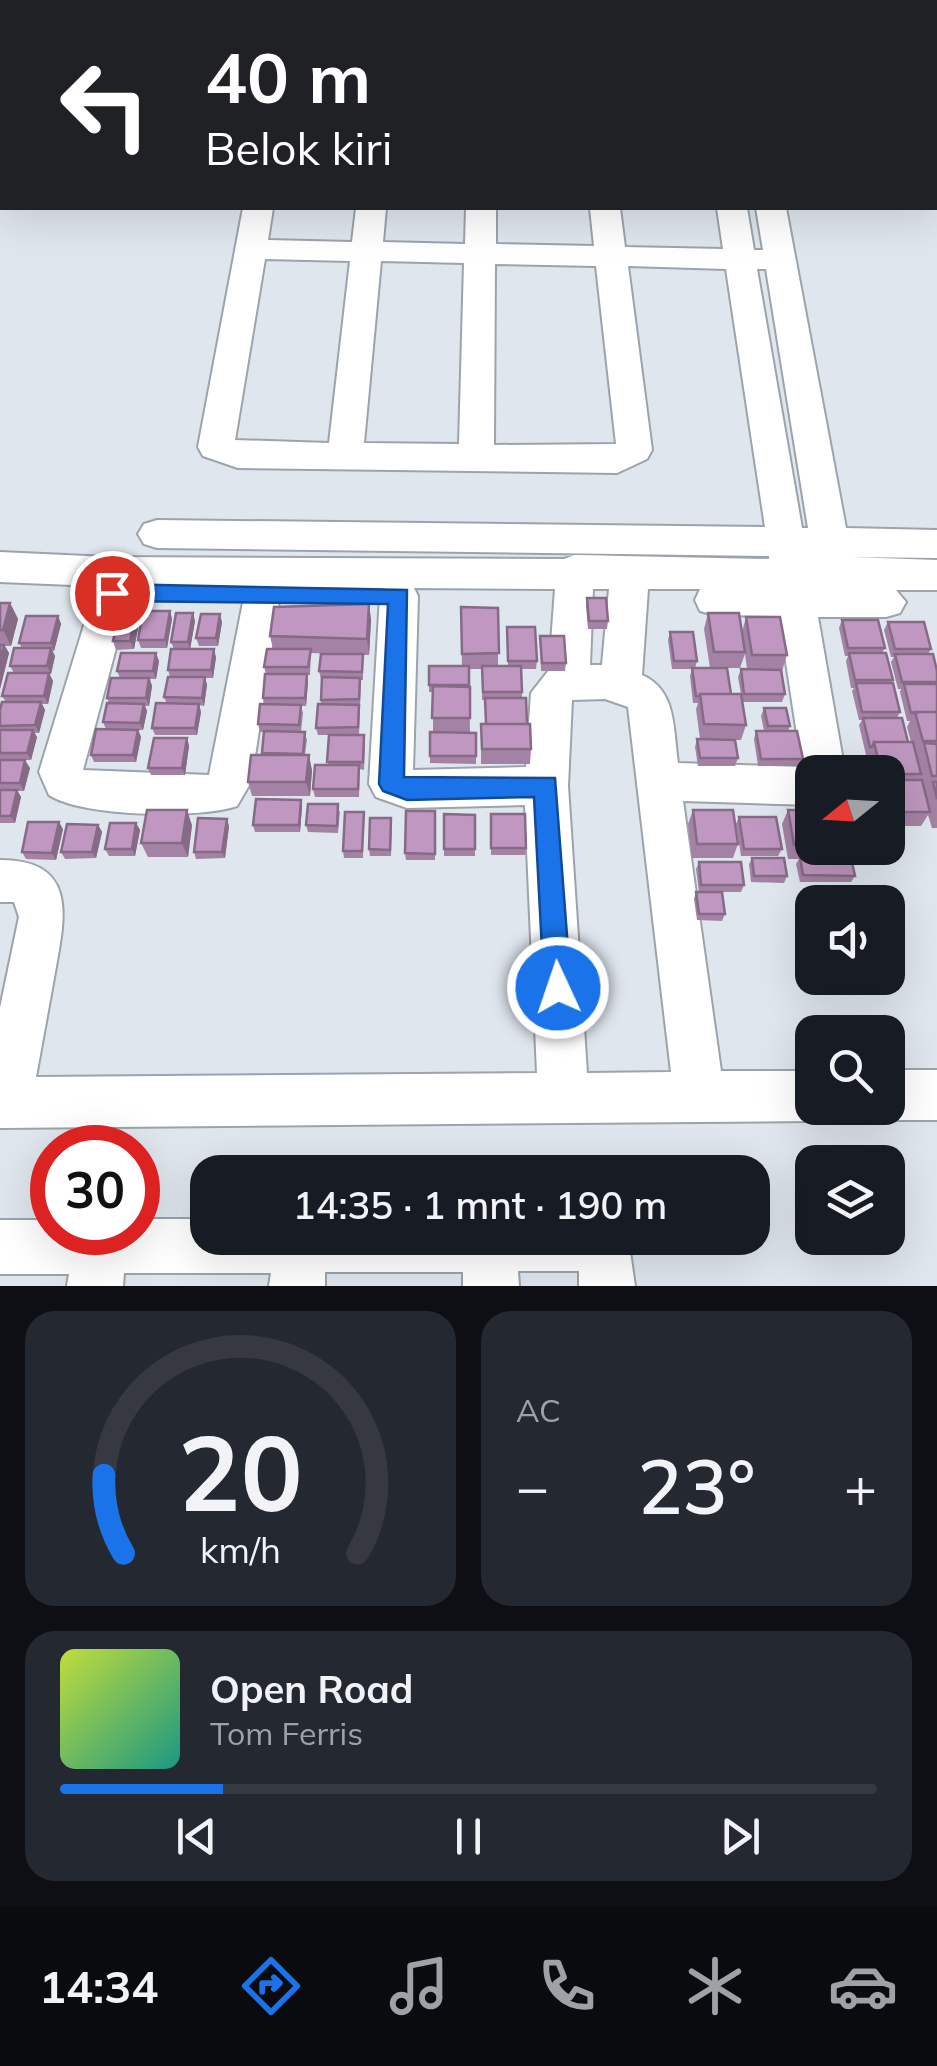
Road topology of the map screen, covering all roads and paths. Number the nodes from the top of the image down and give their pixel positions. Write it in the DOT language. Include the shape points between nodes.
graph roads {
  1 [pos="258,210"];
  2 [pos="370,210"];
  3 [pos="481,210"];
  4 [pos="605,210"];
  5 [pos="732,210"];
  6 [pos="770,210"];
  7 [pos="251,249"];
  8 [pos="366,250"];
  9 [pos="482,252"];
  10 [pos="610,254"];
  11 [pos="741,257"];
  12 [pos="782,260"];
  13 [pos="345,456"];
  14 [pos="476,456"];
  15 [pos="156,534"];
  16 [pos="937,544"];
  17 [pos="832,558"];
  18 [pos="0,567"];
  19 [pos="791,572"];
  20 [pos="937,575"];
  21 [pos="575,584"];
  22 [pos="629,584"];
  23 [pos="0,590"];
  24 [pos="112,593"];
  25 [pos="261,595"];
  26 [pos="400,596"];
  27 [pos="937,602"];
  28 [pos="569,683"];
  29 [pos="621,686"];
  30 [pos="821,755"];
  31 [pos="659,780"];
  32 [pos="795,785"];
  33 [pos="546,786"];
  34 [pos="0,880"];
  35 [pos="937,1095"];
  36 [pos="795,1096"];
  37 [pos="905,1096"];
  38 [pos="699,1097"];
  39 [pos="564,1098"];
  40 [pos="3,1104"];
  41 [pos="0,1247"];
  42 [pos="490,1265"];
  43 [pos="97,1266"];
  44 [pos="299,1266"];
  45 [pos="607,1286"];
  1 -- 7 [label="street"];
  2 -- 8 [label="street"];
  3 -- 9 [label="street"];
  4 -- 10 [label="street"];
  5 -- 11 [label="street"];
  6 -- 12 [label="street"];
  7 -- 8 [label="street"];
  7 -- 13 [label="street" via="216,447 238,456"];
  8 -- 9 [label="street"];
  8 -- 13 [label="street"];
  9 -- 10 [label="street"];
  9 -- 14 [label="street"];
  10 -- 11 [label="street"];
  10 -- 14 [label="street" via="634,450 617,460"];
  11 -- 12 [label="street"];
  11 -- 19 [label="street"];
  12 -- 17 [label="street"];
  13 -- 14 [label="street"];
  15 -- 19 [label="street"];
  16 -- 17 [label="street"];
  17 -- 19 [label="street"];
  17 -- 20 [label="street"];
  18 -- 21 [label="street"];
  19 -- 22 [label="street"];
  19 -- 27 [label="street"];
  19 -- 30 [label="street"];
  21 -- 22 [label="street"];
  21 -- 26 [label="street"];
  21 -- 28 [label="street"];
  22 -- 29 [label="street"];
  23 -- 24 [label="street"];
  24 -- 25 [label="street"];
  24 -- 25 [label="street" via="61,772 74,789 222,792"];
  25 -- 26 [label="street"];
  26 -- 33 [label="street" via="392,784"];
  28 -- 29 [label="street"];
  28 -- 33 [label="street" via="552,693"];
  29 -- 31 [label="street" via="648,699"];
  31 -- 32 [label="street"];
  31 -- 38 [label="street"];
  33 -- 39 [label="street"];
  34 -- 40 [label="street" via="24,881 38,895 42,916"];
  35 -- 37 [label="street"];
  36 -- 38 [label="street"];
  38 -- 39 [label="street"];
  39 -- 40 [label="street"];
  41 -- 43 [label="street"];
  42 -- 44 [label="street"];
  42 -- 45 [label="street" via="604,1244"];
  43 -- 44 [label="street"];
}
